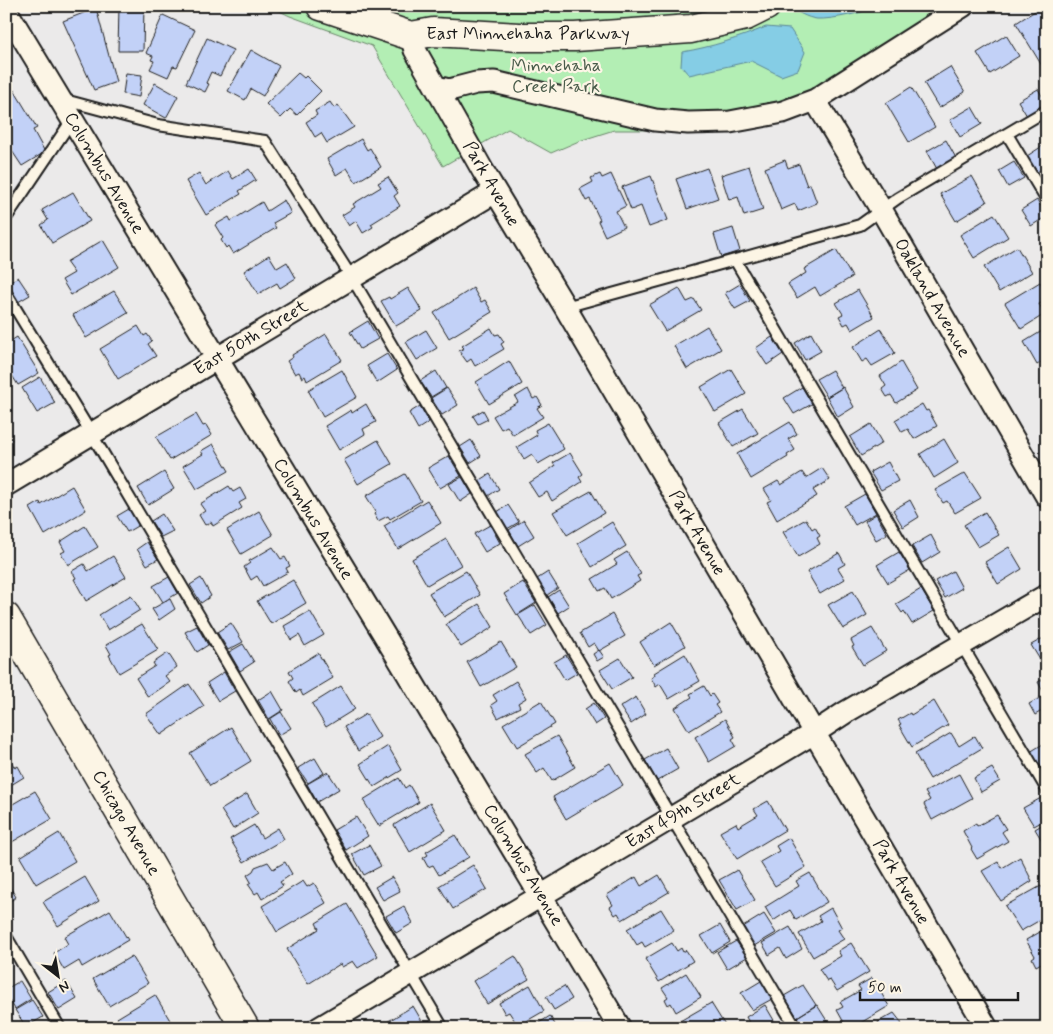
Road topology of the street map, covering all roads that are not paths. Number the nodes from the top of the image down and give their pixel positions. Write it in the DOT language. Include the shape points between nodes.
graph roads {
  1 [pos="321,6"];
  2 [pos="766,6"];
  3 [pos="963,6"];
  4 [pos="6,10"];
  5 [pos="411,36"];
  6 [pos="436,87"];
  7 [pos="59,99"];
  8 [pos="815,100"];
  9 [pos="1047,110"];
  10 [pos="72,120"];
  11 [pos="1007,134"];
  12 [pos="495,192"];
  13 [pos="1047,202"];
  14 [pos="882,211"];
  15 [pos="6,218"];
  16 [pos="735,260"];
  17 [pos="352,278"];
  18 [pos="6,293"];
  19 [pos="565,307"];
  20 [pos="216,359"];
  21 [pos="91,434"];
  22 [pos="6,485"];
  23 [pos="1047,497"];
  24 [pos="1047,595"];
  25 [pos="6,618"];
  26 [pos="962,645"];
  27 [pos="814,733"];
  28 [pos="1047,790"];
  29 [pos="672,818"];
  30 [pos="542,896"];
  31 [pos="6,936"];
  32 [pos="411,974"];
  33 [pos="60,1028"];
  34 [pos="246,1028"];
  35 [pos="319,1028"];
  36 [pos="443,1028"];
  37 [pos="620,1028"];
  38 [pos="796,1028"];
  39 [pos="987,1028"];
  1 -- 5 [label="street, East Minnehaha Parkway"];
  2 -- 5 [label="street, East Minnehaha Parkway" via="746,16 682,30 575,37 433,32"];
  3 -- 8 [label="street"];
  4 -- 7 [label="street, Columbus Avenue"];
  5 -- 6 [label="street, Park Avenue"];
  6 -- 8 [label="street" via="449,90 494,82 655,120 688,123 730,122 783,112"];
  6 -- 12 [label="street, Park Avenue"];
  7 -- 10 [label="street, Columbus Avenue"];
  7 -- 17 [label="lane" via="158,125 265,141"];
  8 -- 14 [label="street, Oakland Avenue"];
  9 -- 11 [label="lane"];
  10 -- 15 [label="lane"];
  10 -- 20 [label="street, Columbus Avenue"];
  11 -- 13 [label="lane"];
  11 -- 14 [label="lane" via="898,198"];
  12 -- 17 [label="street, East 50th Street"];
  12 -- 19 [label="street, Park Avenue"];
  14 -- 16 [label="lane" via="860,225"];
  14 -- 23 [label="street, Oakland Avenue"];
  16 -- 19 [label="lane"];
  16 -- 26 [label="lane"];
  17 -- 20 [label="street, East 50th Street"];
  17 -- 29 [label="lane"];
  18 -- 21 [label="lane"];
  19 -- 27 [label="street, Park Avenue"];
  20 -- 21 [label="street, East 50th Street"];
  20 -- 30 [label="street, Columbus Avenue"];
  21 -- 22 [label="street, East 50th Street"];
  21 -- 32 [label="lane"];
  24 -- 26 [label="street, East 49th Street"];
  25 -- 34 [label="street, Chicago Avenue"];
  26 -- 27 [label="street, East 49th Street"];
  26 -- 28 [label="lane"];
  27 -- 29 [label="street, East 49th Street"];
  27 -- 39 [label="street, Park Avenue"];
  29 -- 30 [label="street, East 49th Street"];
  29 -- 38 [label="lane"];
  30 -- 32 [label="street, East 49th Street"];
  30 -- 37 [label="street, Columbus Avenue"];
  31 -- 33 [label="lane"];
  32 -- 35 [label="street, East 49th Street"];
  32 -- 36 [label="lane"];
}
